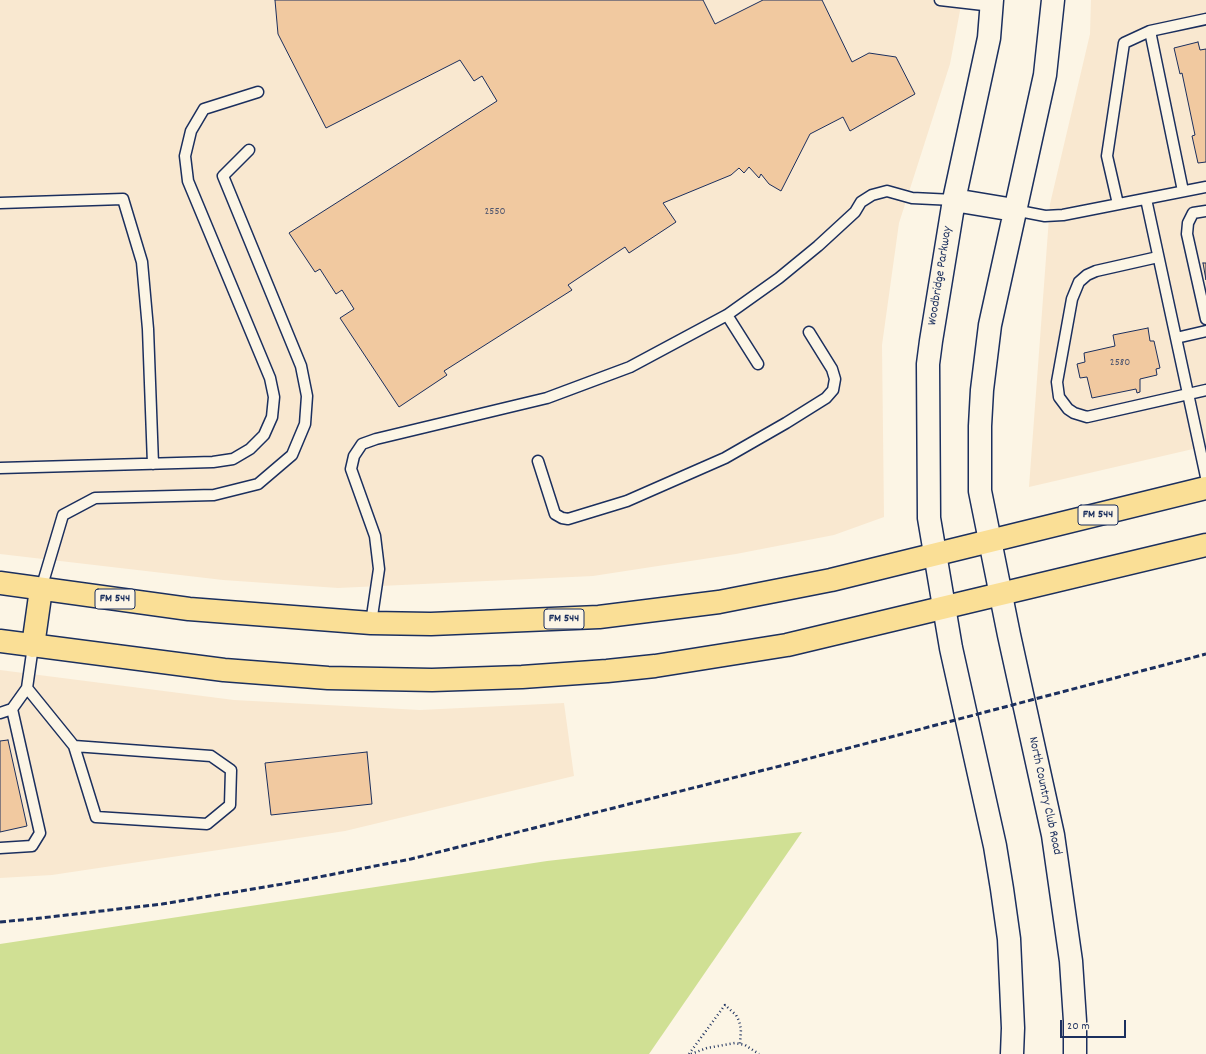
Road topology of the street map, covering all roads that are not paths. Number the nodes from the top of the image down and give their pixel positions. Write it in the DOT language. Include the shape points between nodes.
graph roads {
  1 [pos="940,0"];
  2 [pos="1053,0"];
  3 [pos="992,3"];
  4 [pos="1206,19"];
  5 [pos="1150,31"];
  6 [pos="258,92"];
  7 [pos="249,150"];
  8 [pos="1206,186"];
  9 [pos="1183,191"];
  10 [pos="1146,199"];
  11 [pos="954,200"];
  12 [pos="0,203"];
  13 [pos="1118,204"];
  14 [pos="1014,210"];
  15 [pos="1206,211"];
  16 [pos="1158,257"];
  17 [pos="726,315"];
  18 [pos="1206,319"];
  19 [pos="809,332"];
  20 [pos="1206,332"];
  21 [pos="1176,338"];
  22 [pos="758,364"];
  23 [pos="1206,390"];
  24 [pos="1188,393"];
  25 [pos="538,461"];
  26 [pos="153,464"];
  27 [pos="0,468"];
  28 [pos="1206,477"];
  29 [pos="1206,488"];
  30 [pos="990,541"];
  31 [pos="1206,545"];
  32 [pos="934,555"];
  33 [pos="0,583"];
  34 [pos="40,589"];
  35 [pos="1001,595"];
  36 [pos="945,608"];
  37 [pos="371,623"];
  38 [pos="0,641"];
  39 [pos="33,646"];
  40 [pos="27,688"];
  41 [pos="12,709"];
  42 [pos="0,713"];
  43 [pos="74,746"];
  44 [pos="0,848"];
  45 [pos="1012,1054"];
  46 [pos="1075,1054"];
  1 -- 3 [label="lane"];
  2 -- 14 [label="main road" via="1045,75"];
  3 -- 11 [label="main road, Woodbridge Parkway" via="988,38"];
  4 -- 5 [label="lane"];
  5 -- 9 [label="lane"];
  5 -- 13 [label="lane" via="1124,43 1107,156"];
  6 -- 26 [label="lane" via="204,109 191,131 185,156 188,181 270,378 274,397 272,417 264,435 250,449 232,459"];
  7 -- 34 [label="lane" via="223,176 301,366 307,396 305,424 292,455 258,484 214,495 95,498 63,514"];
  8 -- 9 [label="lane"];
  9 -- 10 [label="lane"];
  10 -- 13 [label="lane"];
  10 -- 16 [label="lane"];
  11 -- 14 [label="main road"];
  11 -- 17 [label="lane" via="912,198 886,191 872,195 861,202 855,212 818,246 779,278"];
  11 -- 32 [label="main road, Woodbridge Parkway" via="928,364 929,518"];
  12 -- 26 [label="lane" via="123,199 142,262 148,329"];
  13 -- 14 [label="lane" via="1063,215 1045,216"];
  14 -- 30 [label="main road" via="990,326 982,390 980,491"];
  15 -- 18 [label="lane" via="1193,213 1188,223 1187,234"];
  16 -- 21 [label="lane"];
  16 -- 24 [label="lane" via="1096,271 1080,282 1072,299 1057,390 1068,409 1087,417"];
  17 -- 22 [label="lane"];
  17 -- 37 [label="lane" via="630,367 547,398 362,444 354,456 351,469 375,536 379,569"];
  19 -- 25 [label="lane" via="832,369 835,379 833,390 826,398 725,458 627,501 568,519 555,514"];
  20 -- 21 [label="lane"];
  21 -- 24 [label="lane"];
  23 -- 24 [label="lane"];
  24 -- 28 [label="lane"];
  26 -- 27 [label="lane"];
  29 -- 30 [label="main road, FM 544 / FM 544"];
  30 -- 32 [label="main road, FM 544 / FM 544"];
  30 -- 35 [label="main road, North Country Club Road"];
  31 -- 35 [label="main road"];
  32 -- 36 [label="main road"];
  32 -- 37 [label="main road, FM 544 / FM 544" via="830,580 719,602 598,617 431,624"];
  33 -- 34 [label="main road, FM 544 / FM 544"];
  34 -- 37 [label="main road, FM 544 / FM 544" via="188,609"];
  34 -- 39 [label="main road"];
  35 -- 36 [label="main road"];
  35 -- 46 [label="main road, North Country Club Road" via="1053,835 1071,961"];
  36 -- 39 [label="main road" via="787,645 655,666 522,677 432,680 328,678 224,670"];
  36 -- 45 [label="main road" via="951,648 995,846 1002,889 1009,940"];
  38 -- 39 [label="main road"];
  39 -- 40 [label="lane"];
  40 -- 41 [label="lane"];
  40 -- 43 [label="lane"];
  41 -- 42 [label="lane"];
  41 -- 44 [label="lane" via="40,833 32,846"];
  43 -- 43 [label="lane" via="211,756 231,770 230,805 207,824 96,817"];
}
